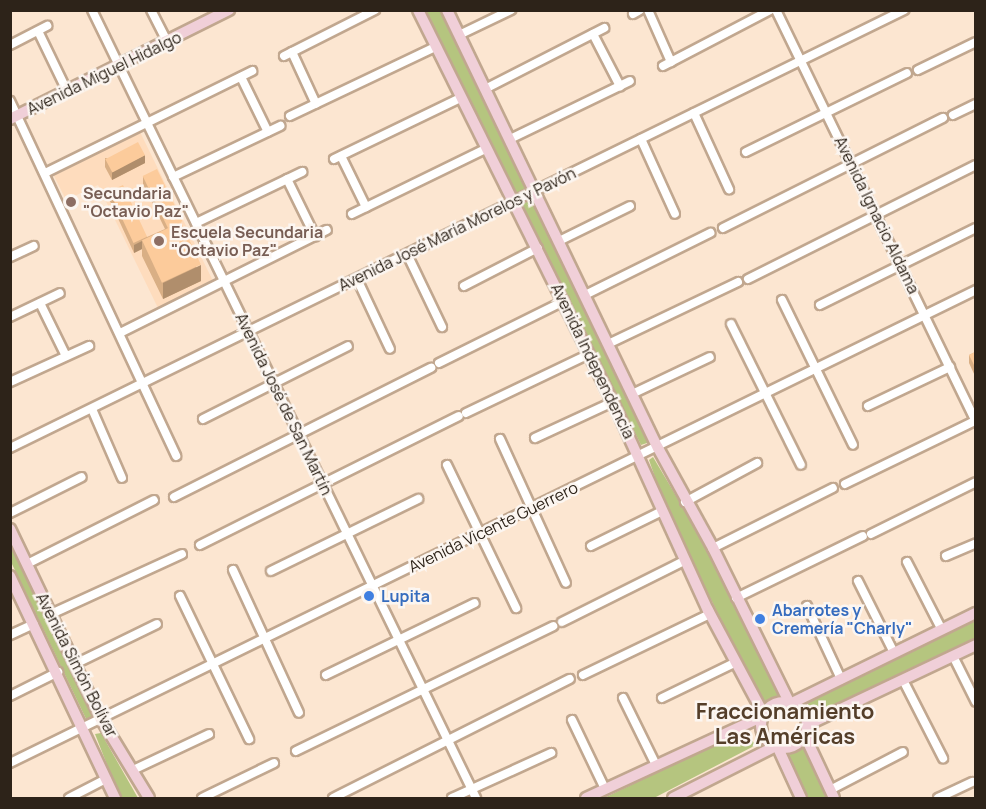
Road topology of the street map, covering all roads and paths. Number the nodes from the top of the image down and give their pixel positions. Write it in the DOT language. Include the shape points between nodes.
graph roads {
  1 [pos="92,10"];
  2 [pos="151,10"];
  3 [pos="229,10"];
  4 [pos="375,10"];
  5 [pos="418,10"];
  6 [pos="447,10"];
  7 [pos="511,10"];
  8 [pos="648,10"];
  9 [pos="770,10"];
  10 [pos="776,10"];
  11 [pos="904,10"];
  12 [pos="216,13"];
  13 [pos="47,26"];
  14 [pos="604,28"];
  15 [pos="38,32"];
  16 [pos="593,34"];
  17 [pos="459,35"];
  18 [pos="167,41"];
  19 [pos="975,42"];
  20 [pos="10,45"];
  21 [pos="435,47"];
  22 [pos="292,52"];
  23 [pos="284,56"];
  24 [pos="801,60"];
  25 [pos="671,62"];
  26 [pos="119,65"];
  27 [pos="663,66"];
  28 [pos="918,70"];
  29 [pos="252,71"];
  30 [pos="907,73"];
  31 [pos="241,77"];
  32 [pos="630,81"];
  33 [pos="620,86"];
  34 [pos="485,89"];
  35 [pos="67,91"];
  36 [pos="460,98"];
  37 [pos="10,101"];
  38 [pos="316,104"];
  39 [pos="975,104"];
  40 [pos="826,112"];
  41 [pos="694,113"];
  42 [pos="953,115"];
  43 [pos="14,117"];
  44 [pos="290,117"];
  45 [pos="943,118"];
  46 [pos="146,121"];
  47 [pos="279,126"];
  48 [pos="268,132"];
  49 [pos="510,139"];
  50 [pos="641,139"];
  51 [pos="485,149"];
  52 [pos="746,152"];
  53 [pos="851,163"];
  54 [pos="975,165"];
  55 [pos="302,172"];
  56 [pos="45,173"];
  57 [pos="173,177"];
  58 [pos="287,179"];
  59 [pos="729,189"];
  60 [pos="535,191"];
  61 [pos="515,201"];
  62 [pos="630,206"];
  63 [pos="366,207"];
  64 [pos="352,214"];
  65 [pos="675,214"];
  66 [pos="876,214"];
  67 [pos="196,223"];
  68 [pos="723,228"];
  69 [pos="975,228"];
  70 [pos="327,230"];
  71 [pos="710,233"];
  72 [pos="315,236"];
  73 [pos="559,241"];
  74 [pos="34,246"];
  75 [pos="538,248"];
  76 [pos="12,253"];
  77 [pos="407,254"];
  78 [pos="900,264"];
  79 [pos="357,279"];
  80 [pos="747,279"];
  81 [pos="224,280"];
  82 [pos="738,282"];
  83 [pos="464,286"];
  84 [pos="975,290"];
  85 [pos="60,293"];
  86 [pos="585,295"];
  87 [pos="782,300"];
  88 [pos="564,301"];
  89 [pos="40,303"];
  90 [pos="820,305"];
  91 [pos="925,315"];
  92 [pos="10,317"];
  93 [pos="731,324"];
  94 [pos="442,327"];
  95 [pos="249,332"];
  96 [pos="120,333"];
  97 [pos="608,344"];
  98 [pos="89,346"];
  99 [pos="348,346"];
  100 [pos="390,349"];
  101 [pos="589,354"];
  102 [pos="66,356"];
  103 [pos="710,357"];
  104 [pos="439,363"];
  105 [pos="950,367"];
  106 [pos="431,368"];
  107 [pos="816,370"];
  108 [pos="10,382"];
  109 [pos="274,383"];
  110 [pos="144,384"];
  111 [pos="632,394"];
  112 [pos="768,394"];
  113 [pos="613,402"];
  114 [pos="867,406"];
  115 [pos="92,409"];
  116 [pos="203,419"];
  117 [pos="975,421"];
  118 [pos="299,435"];
  119 [pos="535,438"];
  120 [pos="500,439"];
  121 [pos="853,445"];
  122 [pos="10,448"];
  123 [pos="658,448"];
  124 [pos="176,456"];
  125 [pos="639,456"];
  126 [pos="757,464"];
  127 [pos="447,465"];
  128 [pos="801,465"];
  129 [pos="82,477"];
  130 [pos="122,478"];
  131 [pos="975,482"];
  132 [pos="323,483"];
  133 [pos="845,484"];
  134 [pos="833,488"];
  135 [pos="174,497"];
  136 [pos="418,499"];
  137 [pos="154,500"];
  138 [pos="685,502"];
  139 [pos="532,508"];
  140 [pos="662,511"];
  141 [pos="10,513"];
  142 [pos="10,530"];
  143 [pos="480,532"];
  144 [pos="347,534"];
  145 [pos="975,543"];
  146 [pos="200,544"];
  147 [pos="591,546"];
  148 [pos="713,548"];
  149 [pos="182,554"];
  150 [pos="946,556"];
  151 [pos="684,561"];
  152 [pos="908,562"];
  153 [pos="27,564"];
  154 [pos="233,570"];
  155 [pos="271,571"];
  156 [pos="10,576"];
  157 [pos="858,581"];
  158 [pos="566,584"];
  159 [pos="372,585"];
  160 [pos="180,596"];
  161 [pos="736,598"];
  162 [pos="475,603"];
  163 [pos="807,606"];
  164 [pos="516,608"];
  165 [pos="975,613"];
  166 [pos="51,614"];
  167 [pos="710,614"];
  168 [pos="562,622"];
  169 [pos="34,624"];
  170 [pos="157,624"];
  171 [pos="553,626"];
  172 [pos="942,630"];
  173 [pos="10,635"];
  174 [pos="265,639"];
  175 [pos="399,640"];
  176 [pos="975,645"];
  177 [pos="894,653"];
  178 [pos="953,656"];
  179 [pos="734,663"];
  180 [pos="75,664"];
  181 [pos="214,666"];
  182 [pos="58,672"];
  183 [pos="326,675"];
  184 [pos="583,675"];
  185 [pos="570,679"];
  186 [pos="841,679"];
  187 [pos="903,680"];
  188 [pos="423,690"];
  189 [pos="10,696"];
  190 [pos="623,698"];
  191 [pos="662,698"];
  192 [pos="975,702"];
  193 [pos="790,703"];
  194 [pos="299,713"];
  195 [pos="762,715"];
  196 [pos="101,719"];
  197 [pos="572,720"];
  198 [pos="85,727"];
  199 [pos="806,730"];
  200 [pos="209,734"];
  201 [pos="249,739"];
  202 [pos="448,740"];
  203 [pos="776,748"];
  204 [pos="296,751"];
  205 [pos="903,752"];
  206 [pos="551,753"];
  207 [pos="943,758"];
  208 [pos="10,763"];
  209 [pos="274,763"];
  210 [pos="656,765"];
  211 [pos="133,770"];
  212 [pos="106,779"];
  213 [pos="972,782"];
  214 [pos="605,789"];
  215 [pos="472,790"];
  216 [pos="832,794"];
  217 [pos="69,798"];
  218 [pos="116,798"];
  219 [pos="149,798"];
  220 [pos="202,798"];
  221 [pos="333,798"];
  222 [pos="452,798"];
  223 [pos="476,798"];
  224 [pos="586,798"];
  225 [pos="673,798"];
  226 [pos="801,798"];
  227 [pos="938,798"];
  1 -- 26 [label="street, Avenida José de San Martín"];
  2 -- 18 [label="street"];
  3 -- 12 [label="main road, Avenida Miguel Hidalgo"];
  4 -- 22 [label="street"];
  5 -- 21 [label="main road, Avenida Independencia"];
  6 -- 17 [label="main road, Avenida Independencia"];
  7 -- 17 [label="street"];
  8 -- 25 [label="street"];
  9 -- 25 [label="street"];
  10 -- 24 [label="street, Avenida Ignacio Aldama"];
  11 -- 24 [label="street, Avenida José María Morelos y Pavón"];
  12 -- 18 [label="main road, Avenida Miguel Hidalgo"];
  13 -- 15 [label="street"];
  14 -- 16 [label="street"];
  15 -- 20 [label="street"];
  15 -- 35 [label="street"];
  16 -- 33 [label="street"];
  16 -- 34 [label="street"];
  17 -- 34 [label="main road, Avenida Independencia"];
  18 -- 26 [label="main road, Avenida Miguel Hidalgo"];
  19 -- 28 [label="street"];
  21 -- 36 [label="main road, Avenida Independencia"];
  21 -- 38 [label="street"];
  22 -- 23 [label="street"];
  22 -- 38 [label="street"];
  24 -- 40 [label="street, Avenida Ignacio Aldama"];
  24 -- 41 [label="street, Avenida José María Morelos y Pavón"];
  25 -- 27 [label="street"];
  26 -- 35 [label="main road, Avenida Miguel Hidalgo"];
  26 -- 46 [label="street, Avenida José de San Martín"];
  29 -- 31 [label="street"];
  30 -- 40 [label="street"];
  31 -- 46 [label="street"];
  31 -- 48 [label="street"];
  32 -- 33 [label="street"];
  33 -- 49 [label="street"];
  34 -- 49 [label="main road, Avenida Independencia"];
  35 -- 43 [label="main road, Avenida Miguel Hidalgo"];
  36 -- 51 [label="main road, Avenida Independencia"];
  36 -- 63 [label="street" via="338,158"];
  37 -- 43 [label="street"];
  38 -- 44 [label="street"];
  39 -- 42 [label="street"];
  40 -- 52 [label="street"];
  40 -- 53 [label="street, Avenida Ignacio Aldama"];
  41 -- 50 [label="street, Avenida José María Morelos y Pavón"];
  41 -- 59 [label="street"];
  43 -- 56 [label="street"];
  45 -- 53 [label="street"];
  46 -- 56 [label="street"];
  46 -- 57 [label="street, Avenida José de San Martín"];
  47 -- 48 [label="street"];
  48 -- 57 [label="street"];
  49 -- 60 [label="main road, Avenida Independencia"];
  50 -- 60 [label="street, Avenida José María Morelos y Pavón"];
  50 -- 65 [label="street"];
  51 -- 61 [label="main road, Avenida Independencia"];
  51 -- 63 [label="street"];
  53 -- 66 [label="street, Avenida Ignacio Aldama"];
  53 -- 68 [label="street"];
  54 -- 66 [label="street"];
  55 -- 58 [label="street"];
  56 -- 96 [label="street"];
  57 -- 67 [label="street, Avenida José de San Martín"];
  58 -- 67 [label="street"];
  58 -- 72 [label="street"];
  60 -- 61 [label="street, Avenida José María Morelos y Pavón"];
  60 -- 73 [label="main road, Avenida Independencia"];
  61 -- 75 [label="main road, Avenida Independencia"];
  61 -- 77 [label="street, Avenida José María Morelos y Pavón"];
  62 -- 73 [label="street"];
  63 -- 64 [label="street"];
  66 -- 78 [label="street, Avenida Ignacio Aldama"];
  66 -- 80 [label="street"];
  67 -- 81 [label="street, Avenida José de San Martín"];
  69 -- 78 [label="street"];
  70 -- 72 [label="street"];
  71 -- 86 [label="street"];
  72 -- 81 [label="street"];
  73 -- 86 [label="main road, Avenida Independencia"];
  74 -- 76 [label="street"];
  75 -- 83 [label="street"];
  75 -- 88 [label="main road, Avenida Independencia"];
  77 -- 79 [label="street, Avenida José María Morelos y Pavón"];
  77 -- 94 [label="street"];
  78 -- 90 [label="street"];
  78 -- 91 [label="street, Avenida Ignacio Aldama"];
  79 -- 95 [label="street, Avenida José María Morelos y Pavón"];
  79 -- 100 [label="street"];
  81 -- 95 [label="street, Avenida José de San Martín"];
  81 -- 96 [label="street"];
  82 -- 97 [label="street"];
  84 -- 91 [label="street, Avenida Vicente Guerrero"];
  85 -- 89 [label="street"];
  86 -- 97 [label="main road, Avenida Independencia"];
  87 -- 107 [label="street"];
  88 -- 101 [label="main road, Avenida Independencia"];
  88 -- 104 [label="street"];
  89 -- 92 [label="street"];
  89 -- 102 [label="street"];
  91 -- 105 [label="street, Avenida Ignacio Aldama"];
  91 -- 107 [label="street, Avenida Vicente Guerrero"];
  93 -- 112 [label="street"];
  95 -- 109 [label="street, Avenida José de San Martín"];
  95 -- 110 [label="street, Avenida José María Morelos y Pavón"];
  96 -- 110 [label="street"];
  97 -- 111 [label="main road, Avenida Independencia"];
  98 -- 102 [label="street"];
  99 -- 109 [label="street"];
  101 -- 113 [label="main road, Avenida Independencia"];
  101 -- 132 [label="street"];
  102 -- 108 [label="street"];
  103 -- 111 [label="street"];
  105 -- 114 [label="street"];
  105 -- 117 [label="street, Avenida Ignacio Aldama"];
  106 -- 118 [label="street"];
  107 -- 112 [label="street, Avenida Vicente Guerrero"];
  107 -- 121 [label="street"];
  109 -- 116 [label="street"];
  109 -- 118 [label="street, Avenida José de San Martín"];
  110 -- 115 [label="street, Avenida José María Morelos y Pavón"];
  110 -- 124 [label="street"];
  111 -- 123 [label="main road, Avenida Independencia"];
  112 -- 123 [label="street, Avenida Vicente Guerrero"];
  112 -- 128 [label="street"];
  113 -- 119 [label="street"];
  113 -- 125 [label="main road, Avenida Independencia"];
  115 -- 122 [label="street, Avenida José María Morelos y Pavón"];
  115 -- 130 [label="street"];
  117 -- 133 [label="street"];
  118 -- 132 [label="street, Avenida José de San Martín"];
  118 -- 135 [label="street"];
  120 -- 139 [label="street"];
  123 -- 125 [label="street, Avenida Vicente Guerrero"];
  123 -- 138 [label="main road, Avenida Independencia"];
  125 -- 139 [label="street, Avenida Vicente Guerrero"];
  125 -- 140 [label="main road, Avenida Independencia"];
  126 -- 138 [label="street"];
  127 -- 143 [label="street"];
  129 -- 141 [label="street"];
  131 -- 161 [label="street"];
  132 -- 144 [label="street, Avenida José de San Martín"];
  132 -- 146 [label="street"];
  134 -- 148 [label="street"];
  136 -- 144 [label="street"];
  137 -- 153 [label="street"];
  138 -- 148 [label="main road, Avenida Independencia"];
  139 -- 143 [label="street, Avenida Vicente Guerrero"];
  139 -- 158 [label="street"];
  140 -- 147 [label="street"];
  140 -- 151 [label="main road, Avenida Independencia"];
  142 -- 153 [label="main road, Avenida Simón Bolívar"];
  143 -- 159 [label="street, Avenida Vicente Guerrero"];
  143 -- 164 [label="street"];
  144 -- 155 [label="street"];
  144 -- 159 [label="street, Avenida José de San Martín"];
  145 -- 150 [label="street"];
  148 -- 161 [label="main road, Avenida Independencia"];
  149 -- 166 [label="street"];
  151 -- 167 [label="main road, Avenida Independencia"];
  151 -- 168 [label="street"];
  152 -- 172 [label="street"];
  153 -- 166 [label="main road, Avenida Simón Bolívar"];
  154 -- 174 [label="street"];
  156 -- 169 [label="main road, Avenida Simón Bolívar"];
  157 -- 177 [label="street"];
  159 -- 174 [label="street, Avenida Vicente Guerrero"];
  159 -- 175 [label="street, Avenida José de San Martín"];
  160 -- 181 [label="street"];
  161 -- 193 [label="main road, Avenida Independencia"];
  162 -- 175 [label="street"];
  163 -- 186 [label="street"];
  165 -- 172 [label="main road"];
  166 -- 180 [label="main road, Avenida Simón Bolívar"];
  167 -- 179 [label="main road, Avenida Independencia"];
  167 -- 184 [label="street"];
  169 -- 173 [label="street"];
  169 -- 182 [label="main road, Avenida Simón Bolívar"];
  170 -- 180 [label="street"];
  171 -- 188 [label="street"];
  172 -- 177 [label="main road"];
  174 -- 181 [label="street, Avenida Vicente Guerrero"];
  174 -- 194 [label="street"];
  175 -- 183 [label="street"];
  175 -- 188 [label="street, Avenida José de San Martín"];
  176 -- 178 [label="main road"];
  177 -- 186 [label="main road"];
  178 -- 187 [label="main road"];
  178 -- 192 [label="street"];
  179 -- 191 [label="street"];
  179 -- 195 [label="main road, Avenida Independencia"];
  180 -- 196 [label="main road, Avenida Simón Bolívar"];
  181 -- 196 [label="street, Avenida Vicente Guerrero"];
  181 -- 201 [label="street"];
  182 -- 189 [label="street"];
  182 -- 198 [label="main road, Avenida Simón Bolívar"];
  185 -- 202 [label="street"];
  186 -- 193 [label="main road"];
  187 -- 199 [label="main road"];
  187 -- 207 [label="street"];
  188 -- 202 [label="street, Avenida José de San Martín"];
  188 -- 204 [label="street"];
  190 -- 210 [label="street"];
  193 -- 195 [label="main road" via="774,704"];
  193 -- 199 [label="main road" via="800,708"];
  195 -- 203 [label="main road" via="764,738"];
  195 -- 210 [label="main road"];
  196 -- 198 [label="street, Avenida Vicente Guerrero"];
  196 -- 211 [label="main road, Avenida Simón Bolívar"];
  197 -- 214 [label="street"];
  198 -- 208 [label="street, Avenida Vicente Guerrero"];
  198 -- 212 [label="main road, Avenida Simón Bolívar"];
  199 -- 203 [label="main road" via="794,747"];
  199 -- 216 [label="main road"];
  200 -- 211 [label="street"];
  202 -- 215 [label="street, Avenida José de San Martín"];
  202 -- 221 [label="street"];
  203 -- 225 [label="main road"];
  203 -- 226 [label="main road"];
  205 -- 216 [label="street"];
  206 -- 215 [label="street"];
  209 -- 220 [label="street"];
  210 -- 214 [label="main road"];
  211 -- 219 [label="main road, Avenida Simón Bolívar"];
  212 -- 217 [label="street"];
  212 -- 218 [label="main road, Avenida Simón Bolívar"];
  213 -- 227 [label="street"];
  214 -- 224 [label="main road"];
  215 -- 222 [label="street"];
  215 -- 223 [label="street, Avenida José de San Martín"];
}
